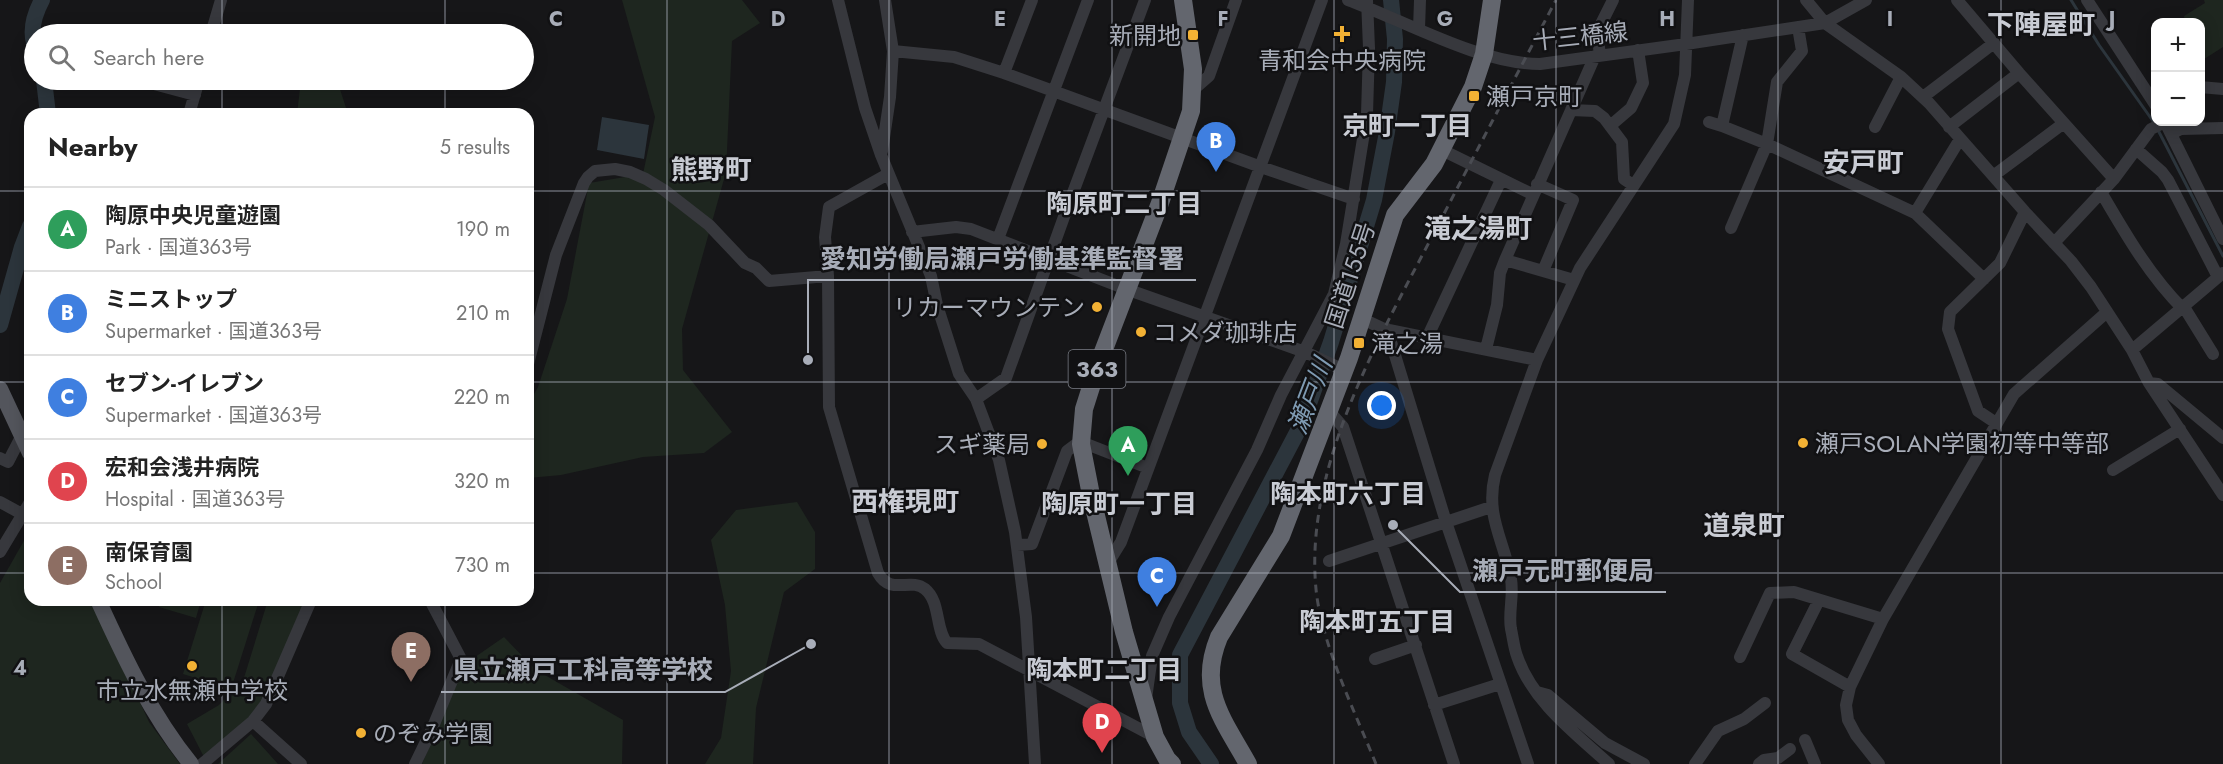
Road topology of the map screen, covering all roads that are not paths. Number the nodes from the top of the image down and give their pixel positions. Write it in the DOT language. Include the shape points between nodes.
graph roads {
  1 [pos="221,0"];
  2 [pos="838,0"];
  3 [pos="885,0"];
  4 [pos="1032,0"];
  5 [pos="1088,0"];
  6 [pos="1145,0"];
  7 [pos="1183,0"];
  8 [pos="1236,0"];
  9 [pos="1322,0"];
  10 [pos="1348,0"];
  11 [pos="1420,0"];
  12 [pos="1492,0"];
  13 [pos="1613,0"];
  14 [pos="1688,0"];
  15 [pos="1806,0"];
  16 [pos="1866,0"];
  17 [pos="1957,0"];
  18 [pos="2088,1"];
  19 [pos="1370,6"];
  20 [pos="1825,23"];
  21 [pos="214,24"];
  22 [pos="1415,27"];
  23 [pos="1798,27"];
  24 [pos="1743,34"];
  25 [pos="1994,43"];
  26 [pos="1686,44"];
  27 [pos="893,51"];
  28 [pos="1638,51"];
  29 [pos="1484,54"];
  30 [pos="1597,56"];
  31 [pos="1004,73"];
  32 [pos="2019,74"];
  33 [pos="1901,77"];
  34 [pos="2205,87"];
  35 [pos="2223,89"];
  36 [pos="176,90"];
  37 [pos="196,90"];
  38 [pos="1193,90"];
  39 [pos="1056,91"];
  40 [pos="195,95"];
  41 [pos="1923,97"];
  42 [pos="2151,98"];
  43 [pos="191,108"];
  44 [pos="1104,110"];
  45 [pos="1571,110"];
  46 [pos="1709,122"];
  47 [pos="2064,123"];
  48 [pos="1610,126"];
  49 [pos="1722,126"];
  50 [pos="2158,126"];
  51 [pos="2164,126"];
  52 [pos="1875,127"];
  53 [pos="1949,127"];
  54 [pos="2223,128"];
  55 [pos="2171,134"];
  56 [pos="1183,138"];
  57 [pos="1960,139"];
  58 [pos="1767,144"];
  59 [pos="2136,149"];
  60 [pos="1442,150"];
  61 [pos="881,155"];
  62 [pos="1261,167"];
  63 [pos="888,174"];
  64 [pos="1993,176"];
  65 [pos="2114,179"];
  66 [pos="1501,180"];
  67 [pos="1633,185"];
  68 [pos="1534,189"];
  69 [pos="2101,192"];
  70 [pos="1354,199"];
  71 [pos="2025,212"];
  72 [pos="1915,213"];
  73 [pos="1731,228"];
  74 [pos="912,232"];
  75 [pos="998,239"];
  76 [pos="2223,239"];
  77 [pos="2054,243"];
  78 [pos="1048,259"];
  79 [pos="1505,260"];
  80 [pos="1543,271"];
  81 [pos="2221,275"];
  82 [pos="828,276"];
  83 [pos="1984,279"];
  84 [pos="1574,280"];
  85 [pos="1126,289"];
  86 [pos="2184,308"];
  87 [pos="2107,312"];
  88 [pos="1204,316"];
  89 [pos="1363,316"];
  90 [pos="1387,329"];
  91 [pos="1427,338"];
  92 [pos="534,341"];
  93 [pos="1486,349"];
  94 [pos="2132,350"];
  95 [pos="1308,354"];
  96 [pos="2213,354"];
  97 [pos="1537,360"];
  98 [pos="1340,368"];
  99 [pos="2149,383"];
  100 [pos="0,389"];
  101 [pos="976,399"];
  102 [pos="1329,411"];
  103 [pos="1996,423"];
  104 [pos="2180,429"];
  105 [pos="22,435"];
  106 [pos="2223,438"];
  107 [pos="24,440"];
  108 [pos="1081,444"];
  109 [pos="0,458"];
  110 [pos="1148,468"];
  111 [pos="2113,470"];
  112 [pos="2223,495"];
  113 [pos="0,502"];
  114 [pos="1491,507"];
  115 [pos="24,511"];
  116 [pos="22,514"];
  117 [pos="1446,522"];
  118 [pos="1380,543"];
  119 [pos="1017,545"];
  120 [pos="0,552"];
  121 [pos="1329,561"];
  122 [pos="1108,563"];
  123 [pos="1819,600"];
  124 [pos="101,606"];
  125 [pos="308,606"];
  126 [pos="433,606"];
  127 [pos="1883,619"];
  128 [pos="1416,645"];
  129 [pos="1740,657"];
  130 [pos="1375,659"];
  131 [pos="1030,672"];
  132 [pos="1500,684"];
  133 [pos="1850,687"];
  134 [pos="1536,691"];
  135 [pos="1765,703"];
  136 [pos="1145,705"];
  137 [pos="1434,705"];
  138 [pos="253,721"];
  139 [pos="1155,737"];
  140 [pos="1805,740"];
  141 [pos="1790,749"];
  142 [pos="1166,762"];
  143 [pos="191,764"];
  144 [pos="202,764"];
  145 [pos="301,764"];
  146 [pos="415,764"];
  147 [pos="1035,764"];
  148 [pos="1248,764"];
  149 [pos="1454,764"];
  150 [pos="1528,764"];
  151 [pos="1609,764"];
  152 [pos="1644,764"];
  153 [pos="1695,764"];
  154 [pos="1760,764"];
  155 [pos="1815,764"];
  156 [pos="1879,764"];
  1 -- 21 [label="street"];
  2 -- 61 [label="street"];
  3 -- 27 [label="street"];
  4 -- 31 [label="street"];
  5 -- 39 [label="street"];
  6 -- 44 [label="street"];
  7 -- 38 [label="highway, 363"];
  8 -- 38 [label="street" via="1209,76"];
  9 -- 62 [label="street"];
  10 -- 19 [label="street, 十三橋線"];
  11 -- 22 [label="street"];
  12 -- 29 [label="highway, 国道155号"];
  13 -- 30 [label="street" via="1597,32"];
  14 -- 26 [label="street"];
  15 -- 20 [label="street"];
  16 -- 20 [label="street"];
  17 -- 25 [label="street"];
  18 -- 42 [label="street"];
  19 -- 22 [label="street, 十三橋線"];
  19 -- 70 [label="street" via="1367,114"];
  20 -- 23 [label="street, 十三橋線"];
  20 -- 33 [label="street"];
  22 -- 29 [label="street, 十三橋線"];
  23 -- 24 [label="street, 十三橋線"];
  23 -- 58 [label="street" via="1802,51 1777,82"];
  24 -- 26 [label="street, 十三橋線"];
  24 -- 49 [label="street"];
  25 -- 32 [label="street"];
  25 -- 41 [label="street"];
  26 -- 28 [label="street, 十三橋線"];
  26 -- 67 [label="street" via="1685,75 1674,124"];
  27 -- 31 [label="street" via="954,57"];
  27 -- 61 [label="street"];
  28 -- 30 [label="street, 十三橋線"];
  28 -- 48 [label="street" via="1643,83 1631,108"];
  29 -- 30 [label="street, 十三橋線" via="1523,63"];
  29 -- 60 [label="highway, 国道155号" via="1473,87"];
  30 -- 45 [label="street"];
  31 -- 39 [label="street"];
  32 -- 47 [label="street"];
  32 -- 53 [label="street"];
  33 -- 41 [label="street"];
  33 -- 52 [label="street"];
  34 -- 35 [label="street"];
  36 -- 40 [label="street"];
  37 -- 40 [label="street"];
  38 -- 56 [label="highway, 363"];
  39 -- 44 [label="street"];
  39 -- 75 [label="street"];
  40 -- 43 [label="street"];
  41 -- 53 [label="street"];
  44 -- 56 [label="street"];
  44 -- 78 [label="street"];
  45 -- 48 [label="street" via="1594,111"];
  45 -- 68 [label="street"];
  46 -- 49 [label="street"];
  47 -- 64 [label="street"];
  47 -- 65 [label="street"];
  48 -- 67 [label="street" via="1623,142 1624,179"];
  49 -- 58 [label="street"];
  50 -- 59 [label="street"];
  51 -- 55 [label="street"];
  53 -- 57 [label="street"];
  54 -- 55 [label="street" via="2181,129"];
  55 -- 76 [label="street"];
  56 -- 62 [label="street"];
  56 -- 85 [label="highway, 363"];
  57 -- 64 [label="street"];
  57 -- 72 [label="street"];
  58 -- 72 [label="street"];
  58 -- 73 [label="street"];
  59 -- 65 [label="street"];
  59 -- 81 [label="street" via="2168,180"];
  60 -- 66 [label="street"];
  60 -- 89 [label="highway, 国道155号" via="1395,215"];
  61 -- 63 [label="street"];
  62 -- 70 [label="street"];
  62 -- 88 [label="street"];
  63 -- 74 [label="street"];
  63 -- 82 [label="street" via="829,207 825,237"];
  64 -- 71 [label="street"];
  65 -- 69 [label="street"];
  66 -- 68 [label="street"];
  66 -- 91 [label="street"];
  67 -- 84 [label="street"];
  68 -- 79 [label="street"];
  68 -- 80 [label="street" via="1573,200"];
  69 -- 77 [label="street"];
  69 -- 86 [label="street" via="2163,288"];
  70 -- 95 [label="street" via="1335,294"];
  71 -- 77 [label="street"];
  71 -- 83 [label="street" via="2000,263"];
  72 -- 83 [label="street"];
  74 -- 75 [label="street" via="956,227"];
  74 -- 101 [label="street" via="931,276 959,374"];
  75 -- 78 [label="street"];
  77 -- 87 [label="street"];
  78 -- 85 [label="street"];
  78 -- 101 [label="street" via="1006,378"];
  79 -- 80 [label="street"];
  79 -- 93 [label="street"];
  80 -- 84 [label="street"];
  81 -- 86 [label="street"];
  82 -- 92 [label="street" via="769,281 745,263 709,225 664,190 630,172 595,171 584,183 556,255"];
  82 -- 131 [label="street" via="828,406 878,573 893,586 915,585 926,590 947,643 979,644"];
  83 -- 103 [label="street" via="1950,312 1948,329 1978,411"];
  84 -- 97 [label="street"];
  85 -- 88 [label="street"];
  85 -- 108 [label="highway, 363" via="1084,409"];
  86 -- 94 [label="street"];
  86 -- 96 [label="street"];
  87 -- 94 [label="street"];
  87 -- 103 [label="street" via="2014,394"];
  88 -- 95 [label="street"];
  88 -- 110 [label="street"];
  89 -- 90 [label="street"];
  89 -- 98 [label="highway, 国道155号"];
  90 -- 91 [label="street"];
  90 -- 117 [label="street"];
  91 -- 93 [label="street"];
  93 -- 97 [label="street"];
  94 -- 99 [label="street"];
  95 -- 98 [label="street"];
  95 -- 136 [label="street" via="1281,395 1252,460 1169,617 1152,656"];
  97 -- 114 [label="street" via="1496,475"];
  98 -- 102 [label="highway, 国道155号"];
  99 -- 104 [label="street"];
  99 -- 106 [label="street" via="2158,384"];
  100 -- 105 [label="main road"];
  101 -- 119 [label="street" via="999,460"];
  102 -- 118 [label="street" via="1343,427"];
  102 -- 148 [label="highway, 国道155号" via="1281,536 1219,637 1211,662 1211,692"];
  103 -- 127 [label="street"];
  104 -- 111 [label="street"];
  104 -- 112 [label="street"];
  105 -- 107 [label="main road"];
  105 -- 109 [label="street" via="8,462"];
  108 -- 110 [label="street"];
  108 -- 119 [label="street" via="1067,451 1032,544"];
  108 -- 122 [label="highway, 363"];
  110 -- 122 [label="street" via="1121,542"];
  113 -- 116 [label="street"];
  114 -- 117 [label="street"];
  114 -- 134 [label="street" via="1511,579 1510,625 1516,656"];
  115 -- 116 [label="street"];
  116 -- 120 [label="street"];
  117 -- 118 [label="street"];
  117 -- 132 [label="street"];
  118 -- 121 [label="street"];
  118 -- 128 [label="street"];
  119 -- 131 [label="street"];
  122 -- 136 [label="highway, 363"];
  123 -- 127 [label="street"];
  123 -- 129 [label="street" via="1794,592 1770,593"];
  123 -- 133 [label="street" via="1792,654"];
  124 -- 143 [label="main road" via="137,684"];
  125 -- 138 [label="street" via="266,704"];
  126 -- 146 [label="street" via="461,658"];
  127 -- 133 [label="street"];
  128 -- 130 [label="street"];
  128 -- 137 [label="street"];
  131 -- 139 [label="street"];
  131 -- 147 [label="street"];
  132 -- 137 [label="street"];
  132 -- 150 [label="street"];
  133 -- 156 [label="street" via="1848,720"];
  134 -- 151 [label="street"];
  134 -- 152 [label="street" via="1548,695 1605,743"];
  135 -- 153 [label="street" via="1718,731"];
  136 -- 139 [label="highway, 363"];
  137 -- 149 [label="street"];
  138 -- 144 [label="street"];
  138 -- 145 [label="street"];
  139 -- 142 [label="highway, 363"];
  140 -- 155 [label="street"];
  141 -- 154 [label="street"];
}
